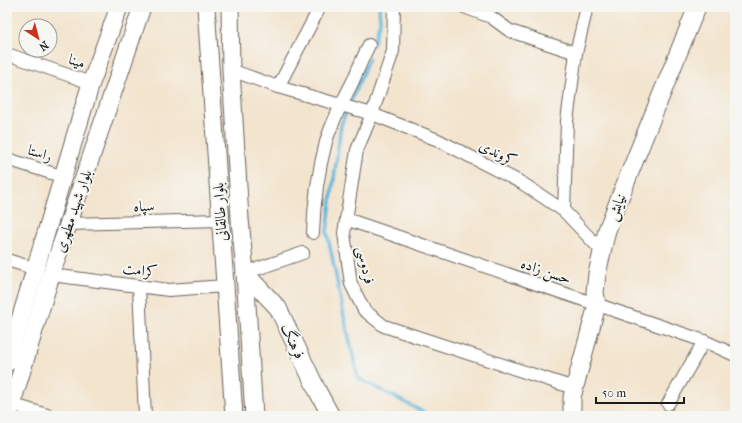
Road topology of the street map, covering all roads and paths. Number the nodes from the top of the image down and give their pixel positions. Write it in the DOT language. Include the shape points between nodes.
graph roads {
  1 [pos="119,7"];
  2 [pos="142,7"];
  3 [pos="206,7"];
  4 [pos="230,7"];
  5 [pos="320,7"];
  6 [pos="394,7"];
  7 [pos="464,7"];
  8 [pos="587,7"];
  9 [pos="697,7"];
  10 [pos="369,45"];
  11 [pos="576,53"];
  12 [pos="7,54"];
  13 [pos="231,70"];
  14 [pos="91,83"];
  15 [pos="278,87"];
  16 [pos="340,105"];
  17 [pos="367,112"];
  18 [pos="7,160"];
  19 [pos="64,177"];
  20 [pos="564,211"];
  21 [pos="346,219"];
  22 [pos="220,220"];
  23 [pos="68,224"];
  24 [pos="314,233"];
  25 [pos="602,252"];
  26 [pos="303,253"];
  27 [pos="7,260"];
  28 [pos="44,272"];
  29 [pos="245,273"];
  30 [pos="225,286"];
  31 [pos="139,287"];
  32 [pos="597,305"];
  33 [pos="704,341"];
  34 [pos="10,344"];
  35 [pos="735,355"];
  36 [pos="7,364"];
  37 [pos="574,388"];
  38 [pos="668,404"];
  39 [pos="10,410"];
  40 [pos="50,416"];
  41 [pos="144,416"];
  42 [pos="234,416"];
  43 [pos="254,416"];
  44 [pos="331,416"];
  45 [pos="572,416"];
  1 -- 14 [label="main road, بلوار شهید مطهری"];
  2 -- 23 [label="main road, بلوار شهید مطهری"];
  3 -- 22 [label="main road, بلوار طالقانی"];
  4 -- 13 [label="main road, بلوار طالقانی"];
  5 -- 15 [label="street"];
  6 -- 17 [label="street, فردوسی" via="393,51"];
  7 -- 11 [label="street" via="491,16 510,31"];
  8 -- 11 [label="street"];
  9 -- 25 [label="main road, نیایش" via="607,230"];
  10 -- 16 [label="street"];
  11 -- 20 [label="street" via="566,121"];
  12 -- 14 [label="street, مینا"];
  13 -- 15 [label="street, کروندی"];
  13 -- 29 [label="main road, بلوار طالقانی"];
  14 -- 19 [label="main road, بلوار شهید مطهری"];
  15 -- 16 [label="street, کروندی"];
  16 -- 17 [label="street, کروندی"];
  16 -- 24 [label="street" via="326,141 318,176"];
  17 -- 20 [label="street, کروندی" via="438,140 522,183"];
  17 -- 21 [label="street, فردوسی" via="357,150"];
  18 -- 19 [label="street, راستا"];
  19 -- 28 [label="main road, بلوار شهید مطهری"];
  20 -- 25 [label="street, کروندی"];
  21 -- 32 [label="street, حسن زاده"];
  21 -- 37 [label="street, فردوسی" via="344,233 351,284 364,310 384,326"];
  22 -- 23 [label="street, سپاه"];
  22 -- 30 [label="main road, بلوار طالقانی"];
  23 -- 28 [label="main road, بلوار شهید مطهری"];
  25 -- 32 [label="main road, نیایش" via="595,292"];
  26 -- 29 [label="street"];
  27 -- 28 [label="street, کرامت"];
  28 -- 31 [label="street, کرامت"];
  28 -- 34 [label="main road, بلوار شهید مطهری"];
  28 -- 39 [label="main road, بلوار شهید مطهری"];
  29 -- 43 [label="main road, بلوار طالقانی"];
  29 -- 44 [label="main road, فرهنگ" via="278,308"];
  30 -- 31 [label="street, کرامت" via="169,290"];
  30 -- 42 [label="main road, بلوار طالقانی"];
  31 -- 41 [label="street"];
  32 -- 33 [label="street, حسن زاده"];
  32 -- 37 [label="main road, نیایش"];
  33 -- 35 [label="street, حسن زاده"];
  33 -- 38 [label="street"];
  34 -- 36 [label="main road, بلوار شهید مطهری"];
  37 -- 45 [label="main road, نیایش"];
  39 -- 40 [label="street"];
}
